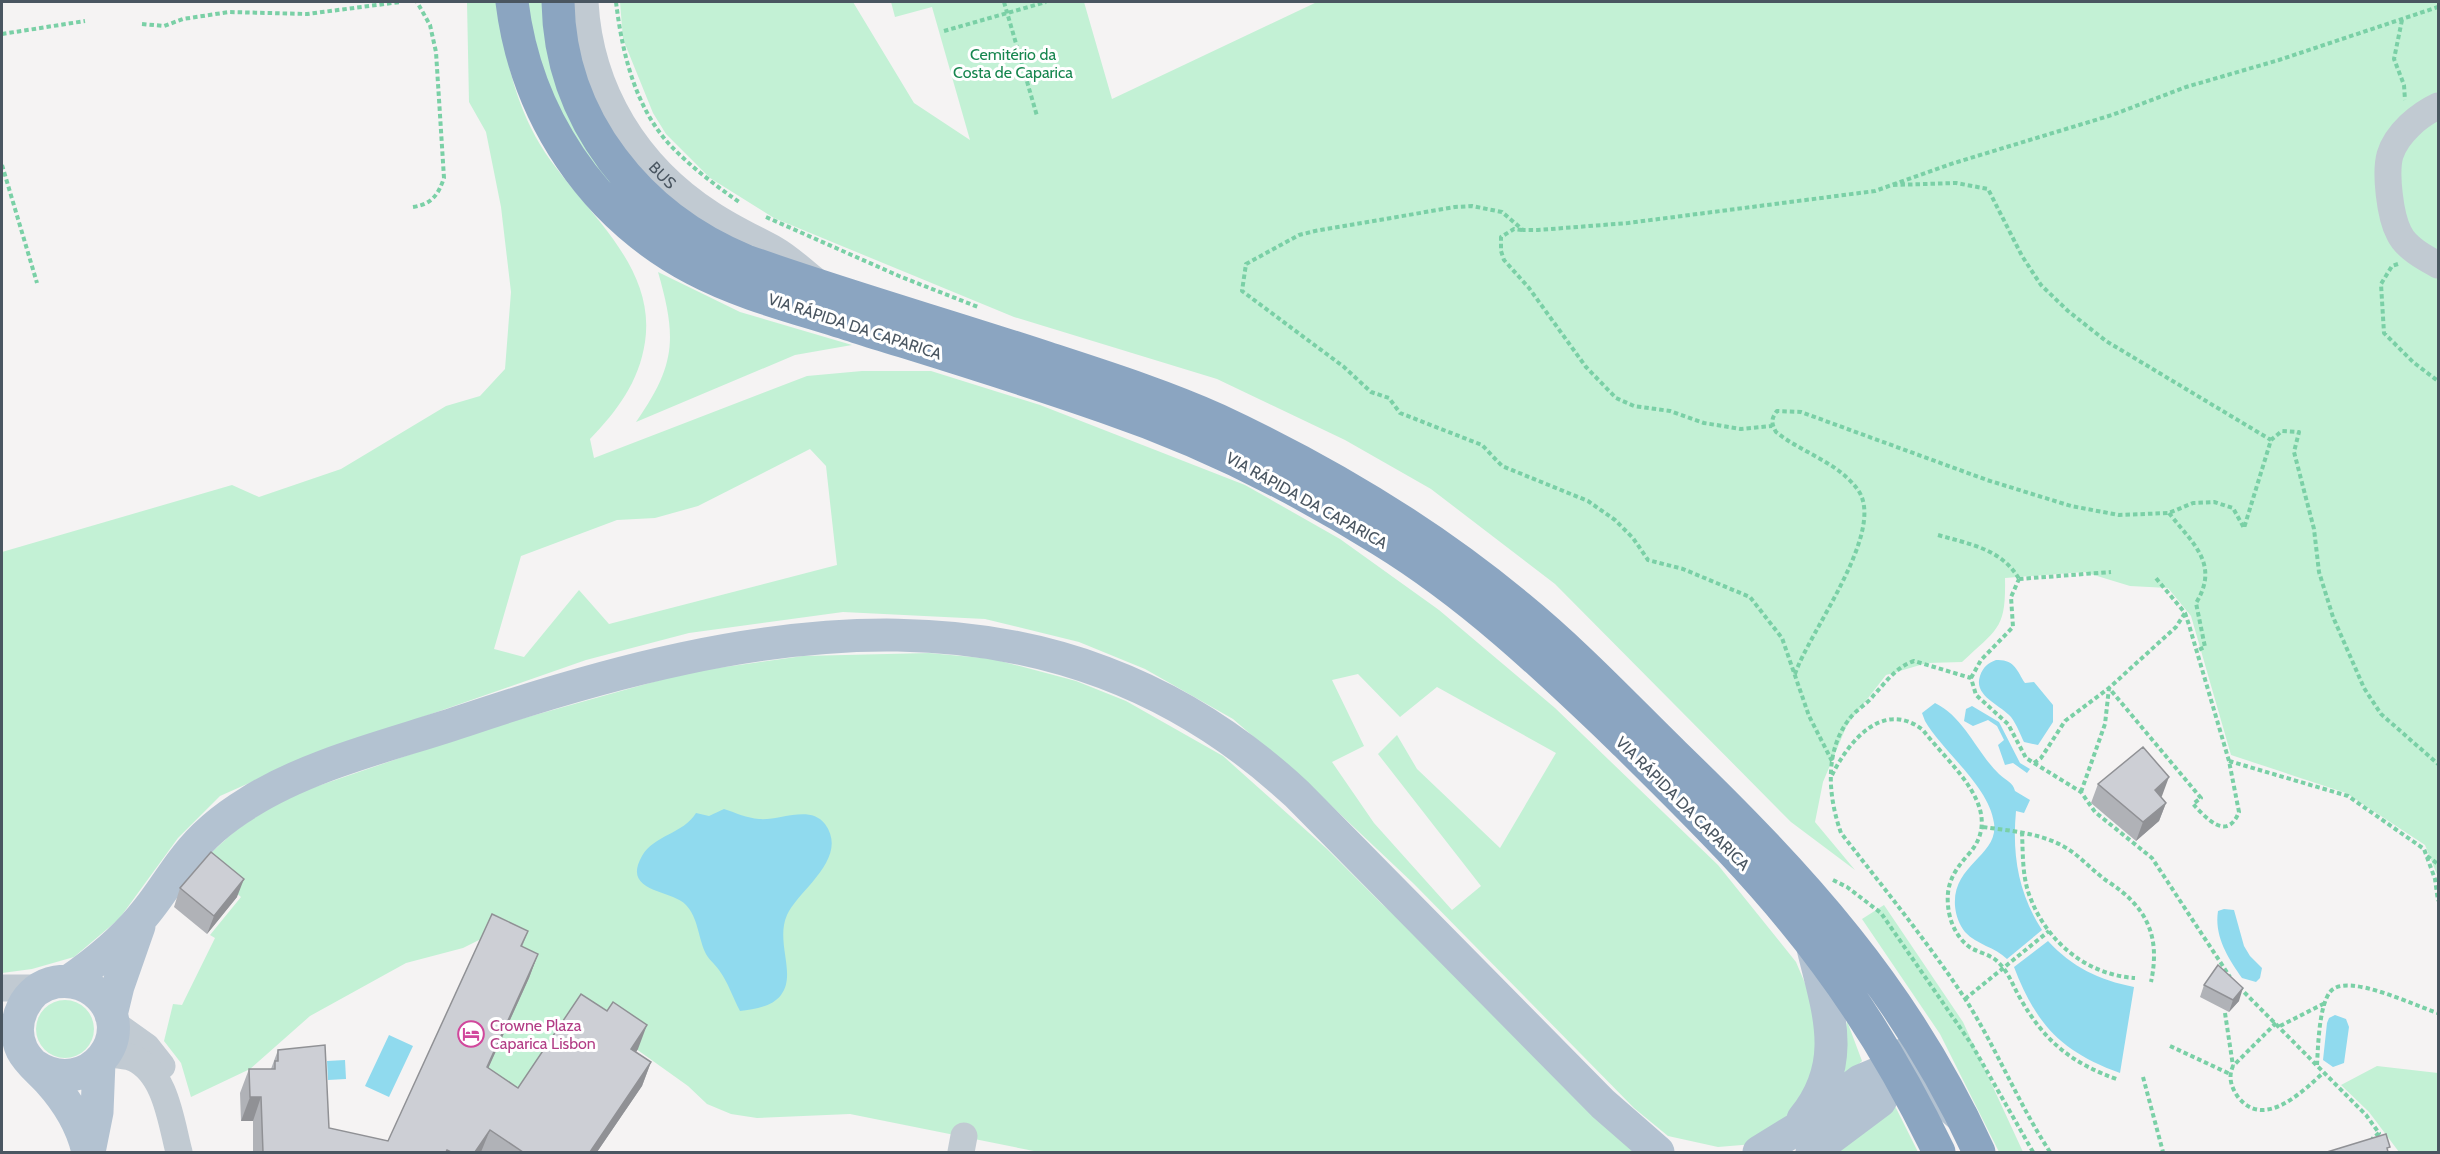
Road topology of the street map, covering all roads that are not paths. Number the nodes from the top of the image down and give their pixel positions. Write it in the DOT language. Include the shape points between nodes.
graph roads {
  1 [pos="512,2"];
  2 [pos="558,2"];
  3 [pos="585,2"];
  4 [pos="2439,106"];
  5 [pos="2430,261"];
  6 [pos="822,285"];
  7 [pos="143,916"];
  8 [pos="1812,944"];
  9 [pos="1882,983"];
  10 [pos="55,985"];
  11 [pos="2,988"];
  12 [pos="112,1018"];
  13 [pos="2,1036"];
  14 [pos="102,1058"];
  15 [pos="31,1062"];
  16 [pos="1882,1074"];
  17 [pos="168,1109"];
  18 [pos="1963,1118"];
  19 [pos="1624,1124"];
  20 [pos="1781,1148"];
  21 [pos="88,1152"];
  22 [pos="179,1152"];
  23 [pos="1658,1152"];
  24 [pos="1673,1152"];
  25 [pos="1812,1152"];
  26 [pos="1939,1152"];
  27 [pos="1979,1152"];
  1 -- 8 [label="highway, VIA RÁPIDA DA CAPARICA" via="529,78 561,145 595,192 655,245 733,287 1167,429 1273,477 1354,523 1442,582 1543,665 1735,854"];
  2 -- 6 [label="highway, VIA RÁPIDA DA CAPARICA" via="562,44 583,111 611,160 634,188 673,222 714,247"];
  3 -- 6 [label="street, BUS" via="590,45 604,87 614,112 645,157 696,204 777,251"];
  4 -- 5 [label="street" via="2426,112 2401,135 2390,156 2389,194 2399,235"];
  6 -- 9 [label="highway, VIA RÁPIDA DA CAPARICA" via="1176,403 1298,459 1412,527 1503,594 1579,661 1812,894"];
  7 -- 10 [label="main road" via="114,948"];
  7 -- 12 [label="main road" via="118,986"];
  7 -- 19 [label="main road" via="187,856 236,811 288,782 339,762 530,699 674,658 844,636 965,638 1061,658 1126,683 1194,717 1256,759 1297,794"];
  8 -- 16 [label="highway, VIA RÁPIDA DA CAPARICA" via="1863,1016"];
  8 -- 20 [label="main road" via="1831,1016 1830,1060 1808,1112"];
  9 -- 16 [label="main road" via="1905,1029 1906,1052"];
  9 -- 18 [label="highway, VIA RÁPIDA DA CAPARICA"];
  10 -- 11 [label="street"];
  10 -- 12 [label="main road" via="95,992"];
  10 -- 15 [label="main road" via="26,1002 18,1021 19,1041"];
  12 -- 14 [label="main road" via="110,1044"];
  12 -- 17 [label="street" via="147,1047 162,1066 168,1083"];
  13 -- 15 [label="street"];
  14 -- 15 [label="main road" via="84,1073 67,1077 49,1074"];
  14 -- 17 [label="street" via="132,1058 145,1067"];
  14 -- 21 [label="main road" via="97,1112"];
  15 -- 21 [label="main road" via="66,1102"];
  16 -- 18 [label="main road" via="1921,1081"];
  16 -- 20 [label="main road"];
  16 -- 25 [label="main road" via="1880,1101"];
  16 -- 26 [label="highway, VIA RÁPIDA DA CAPARICA"];
  17 -- 22 [label="street"];
  18 -- 27 [label="highway, VIA RÁPIDA DA CAPARICA"];
  19 -- 23 [label="main road"];
  19 -- 24 [label="main road"];
}
